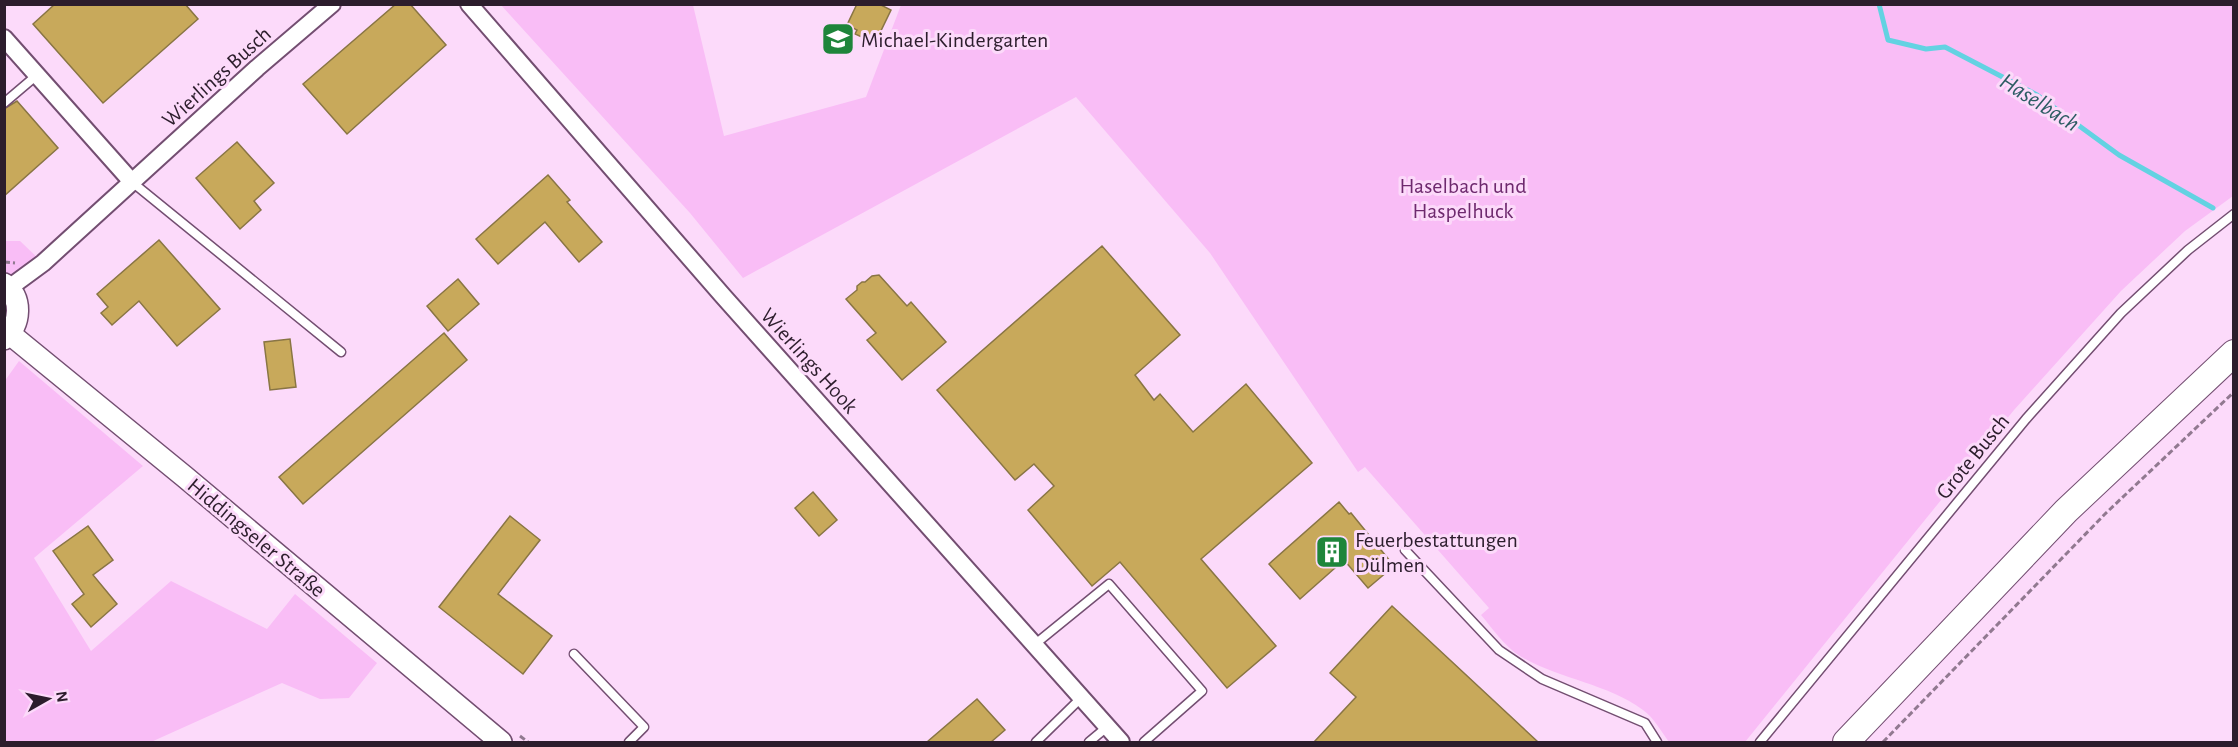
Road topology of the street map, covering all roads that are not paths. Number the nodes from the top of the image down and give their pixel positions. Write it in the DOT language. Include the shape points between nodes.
graph roads {
  1 [pos="332,4"];
  2 [pos="469,4"];
  3 [pos="4,38"];
  4 [pos="37,75"];
  5 [pos="4,104"];
  6 [pos="132,182"];
  7 [pos="2234,214"];
  8 [pos="7,286"];
  9 [pos="7,337"];
  10 [pos="341,352"];
  11 [pos="2234,353"];
  12 [pos="1405,550"];
  13 [pos="1034,645"];
  14 [pos="574,654"];
  15 [pos="1081,698"];
  16 [pos="1107,727"];
  17 [pos="501,742"];
  18 [pos="629,742"];
  19 [pos="1036,742"];
  20 [pos="1089,742"];
  21 [pos="1121,742"];
  22 [pos="1144,742"];
  23 [pos="1658,742"];
  24 [pos="1760,742"];
  25 [pos="1846,742"];
  1 -- 6 [label="street, Wierlings Busch"];
  2 -- 13 [label="street, Wierlings Hook"];
  3 -- 4 [label="street"];
  4 -- 5 [label="lane"];
  4 -- 6 [label="street"];
  6 -- 8 [label="street, Wierlings Busch" via="43,263"];
  6 -- 10 [label="lane"];
  7 -- 24 [label="lane, Grote Busch" via="2188,250 2121,313 2026,419"];
  8 -- 9 [label="street" via="16,299 18,311 16,324"];
  9 -- 17 [label="street, Hiddingseler Straße" via="185,477"];
  11 -- 25 [label="main road" via="2066,511"];
  12 -- 23 [label="lane" via="1498,650 1542,679 1645,723"];
  13 -- 15 [label="street, Wierlings Hook"];
  13 -- 22 [label="lane" via="1109,584 1202,692"];
  14 -- 18 [label="lane" via="644,727"];
  15 -- 16 [label="street, Wierlings Hook"];
  15 -- 19 [label="lane"];
  16 -- 20 [label="lane"];
  16 -- 21 [label="street, Wierlings Hook"];
}
